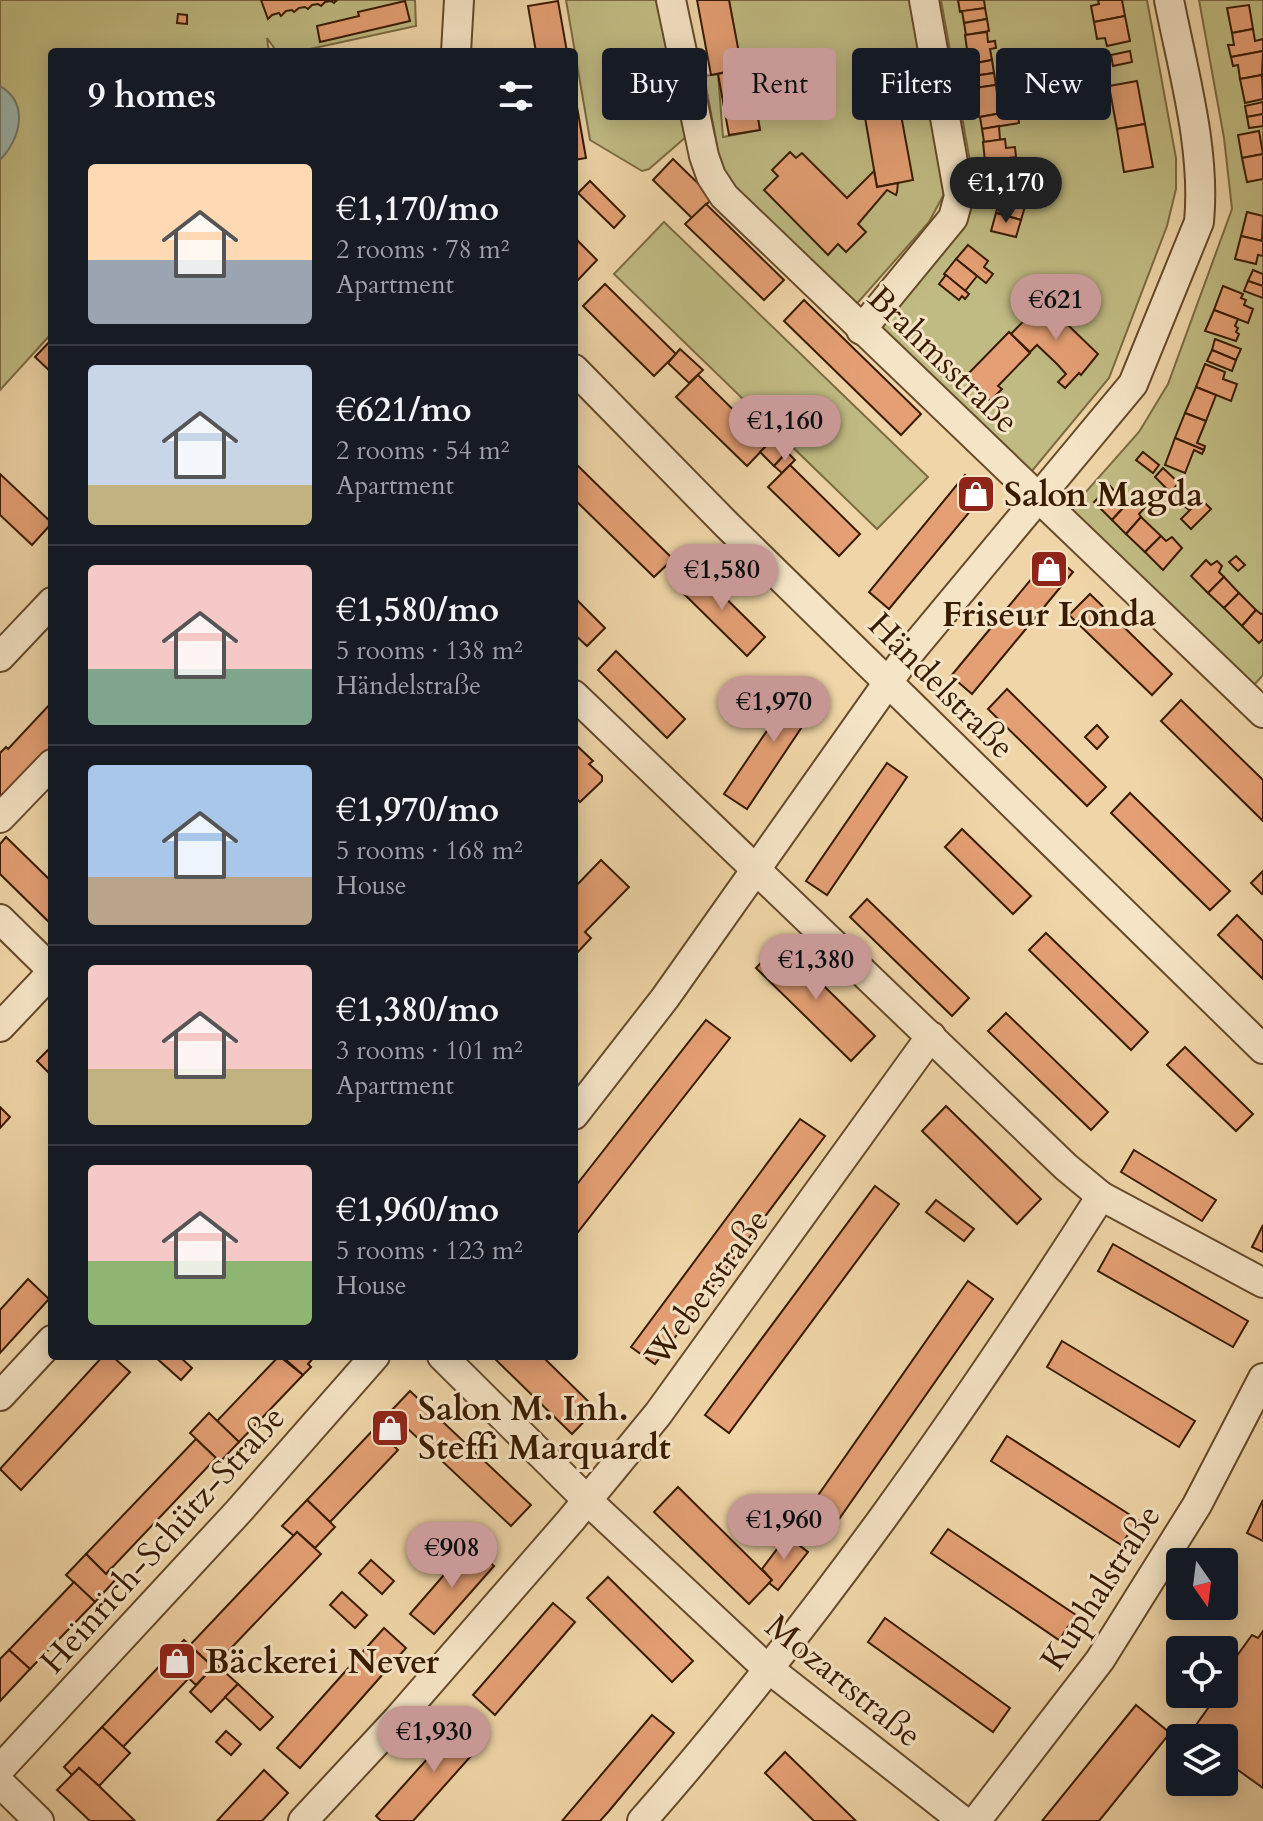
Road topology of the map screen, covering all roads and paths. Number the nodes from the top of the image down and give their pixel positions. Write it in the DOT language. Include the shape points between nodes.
graph roads {
  1 [pos="459,0"];
  2 [pos="671,0"];
  3 [pos="924,0"];
  4 [pos="1169,0"];
  5 [pos="456,48"];
  6 [pos="861,330"];
  7 [pos="578,373"];
  8 [pos="1038,499"];
  9 [pos="48,606"];
  10 [pos="0,657"];
  11 [pos="887,682"];
  12 [pos="578,699"];
  13 [pos="1259,699"];
  14 [pos="48,768"];
  15 [pos="0,818"];
  16 [pos="757,871"];
  17 [pos="0,919"];
  18 [pos="48,967"];
  19 [pos="48,975"];
  20 [pos="0,1027"];
  21 [pos="931,1036"];
  22 [pos="1263,1049"];
  23 [pos="578,1110"];
  24 [pos="1101,1196"];
  25 [pos="1263,1283"];
  26 [pos="48,1344"];
  27 [pos="371,1360"];
  28 [pos="446,1360"];
  29 [pos="1263,1378"];
  30 [pos="0,1396"];
  31 [pos="587,1500"];
  32 [pos="769,1669"];
  33 [pos="0,1769"];
  34 [pos="0,1783"];
  35 [pos="39,1821"];
  36 [pos="303,1821"];
  37 [pos="642,1821"];
  38 [pos="963,1821"];
  39 [pos="976,1821"];
  1 -- 5 [label="street"];
  2 -- 6 [label="street, Brahmsstraße" via="711,176 724,196"];
  3 -- 6 [label="street" via="959,196 953,218"];
  4 -- 8 [label="street" via="1201,168 1199,222 1133,384"];
  6 -- 8 [label="street, Brahmsstraße"];
  7 -- 11 [label="street, Händelstraße"];
  8 -- 11 [label="street"];
  8 -- 13 [label="street, Brahmsstraße"];
  9 -- 10 [label="street"];
  11 -- 16 [label="street"];
  11 -- 22 [label="street, Händelstraße"];
  12 -- 16 [label="street"];
  14 -- 15 [label="street"];
  16 -- 21 [label="street"];
  16 -- 23 [label="street"];
  17 -- 18 [label="street"];
  19 -- 20 [label="street"];
  21 -- 24 [label="street"];
  21 -- 31 [label="street, Weberstraße" via="658,1414"];
  24 -- 25 [label="street"];
  24 -- 32 [label="street" via="941,1437"];
  26 -- 30 [label="street"];
  27 -- 33 [label="street, Heinrich-Schütz-Straße"];
  28 -- 31 [label="street, Mozartstraße"];
  29 -- 39 [label="street, Kuphalstraße" via="1197,1505 1100,1660"];
  31 -- 32 [label="street, Mozartstraße"];
  31 -- 36 [label="street, Weberstraße"];
  32 -- 37 [label="street"];
  32 -- 38 [label="street, Mozartstraße"];
  34 -- 35 [label="street"];
}
